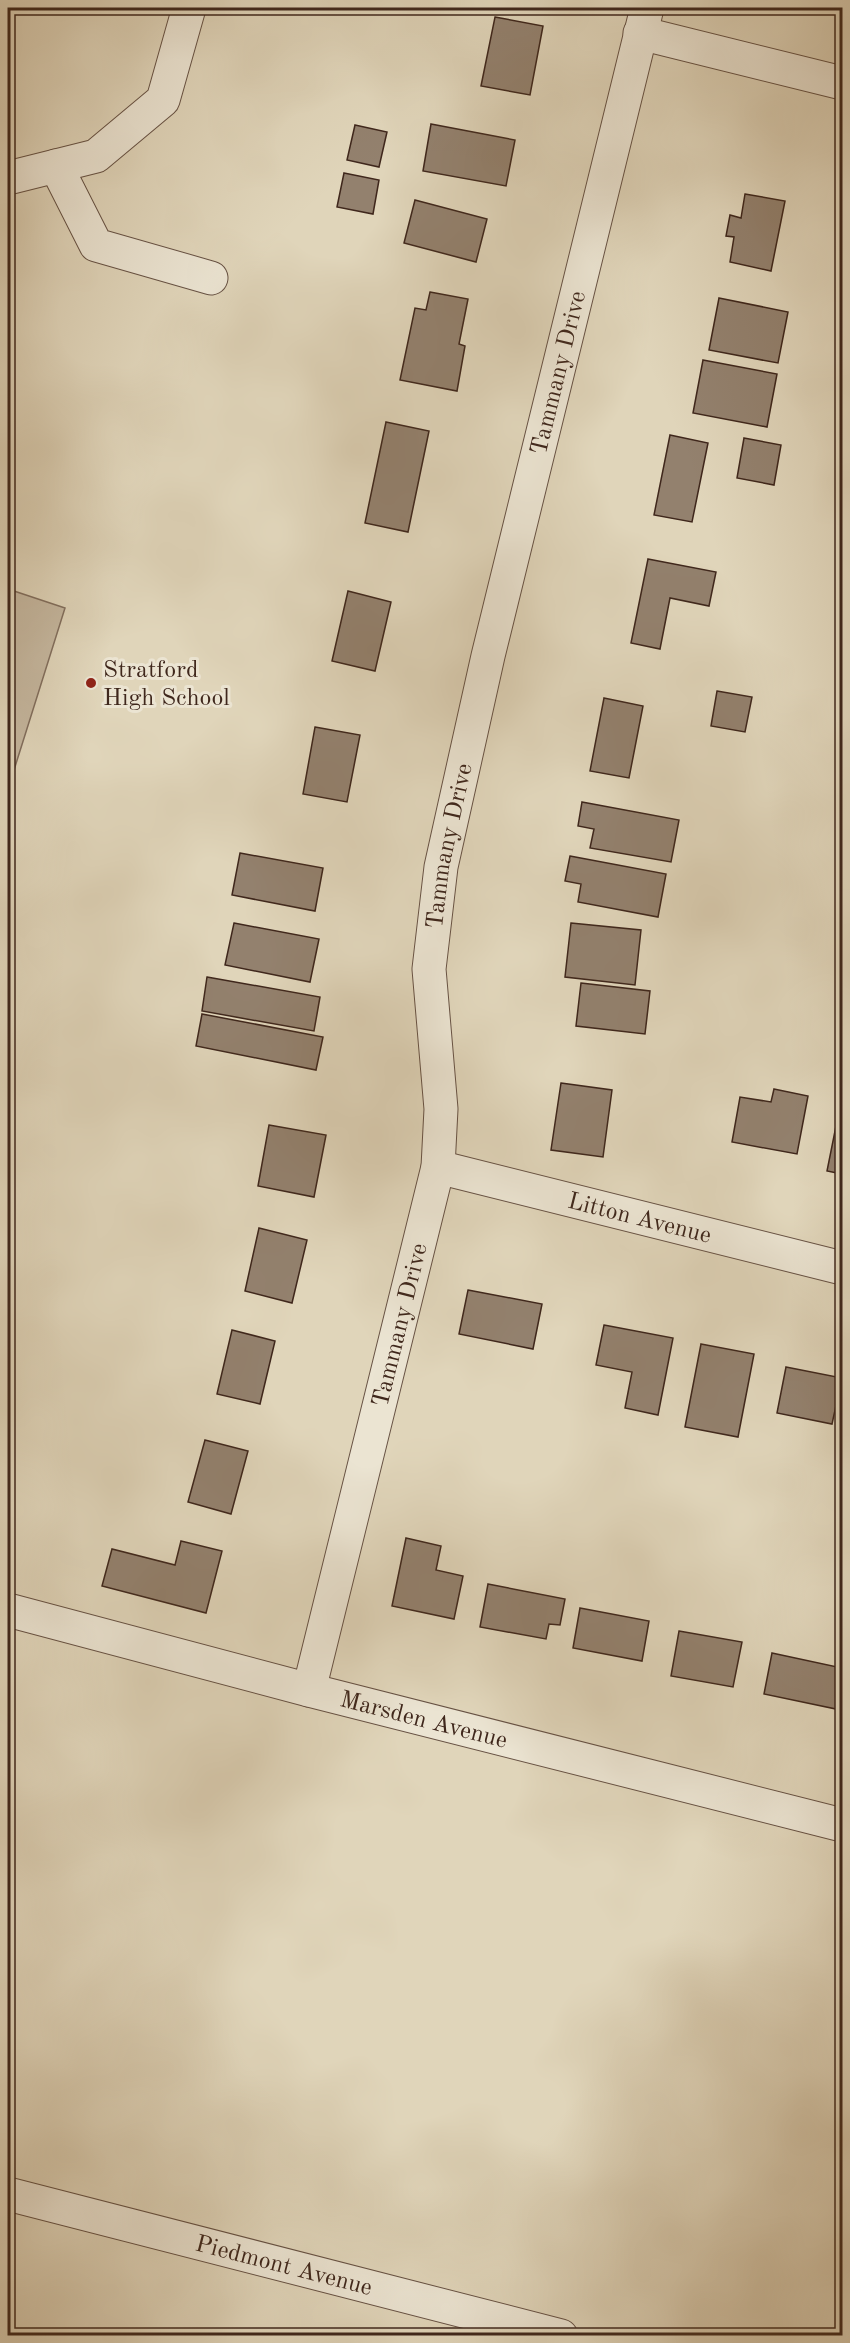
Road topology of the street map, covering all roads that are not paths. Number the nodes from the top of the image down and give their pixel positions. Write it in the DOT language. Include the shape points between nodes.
graph roads {
  1 [pos="189,8"];
  2 [pos="643,20"];
  3 [pos="843,83"];
  4 [pos="56,166"];
  5 [pos="8,178"];
  6 [pos="211,278"];
  7 [pos="438,1167"];
  8 [pos="843,1268"];
  9 [pos="8,1610"];
  10 [pos="309,1690"];
  11 [pos="843,1825"];
  12 [pos="8,2194"];
  13 [pos="561,2336"];
  1 -- 4 [label="street" via="163,100 96,156"];
  2 -- 3 [label="street"];
  2 -- 7 [label="street, Tammany Drive" via="488,656 441,867 429,969 441,1109"];
  4 -- 5 [label="street"];
  4 -- 6 [label="street" via="96,245"];
  7 -- 8 [label="street, Litton Avenue"];
  7 -- 10 [label="street, Tammany Drive"];
  9 -- 10 [label="street, Marsden Avenue"];
  10 -- 11 [label="street, Marsden Avenue"];
  12 -- 13 [label="street, Piedmont Avenue"];
}
